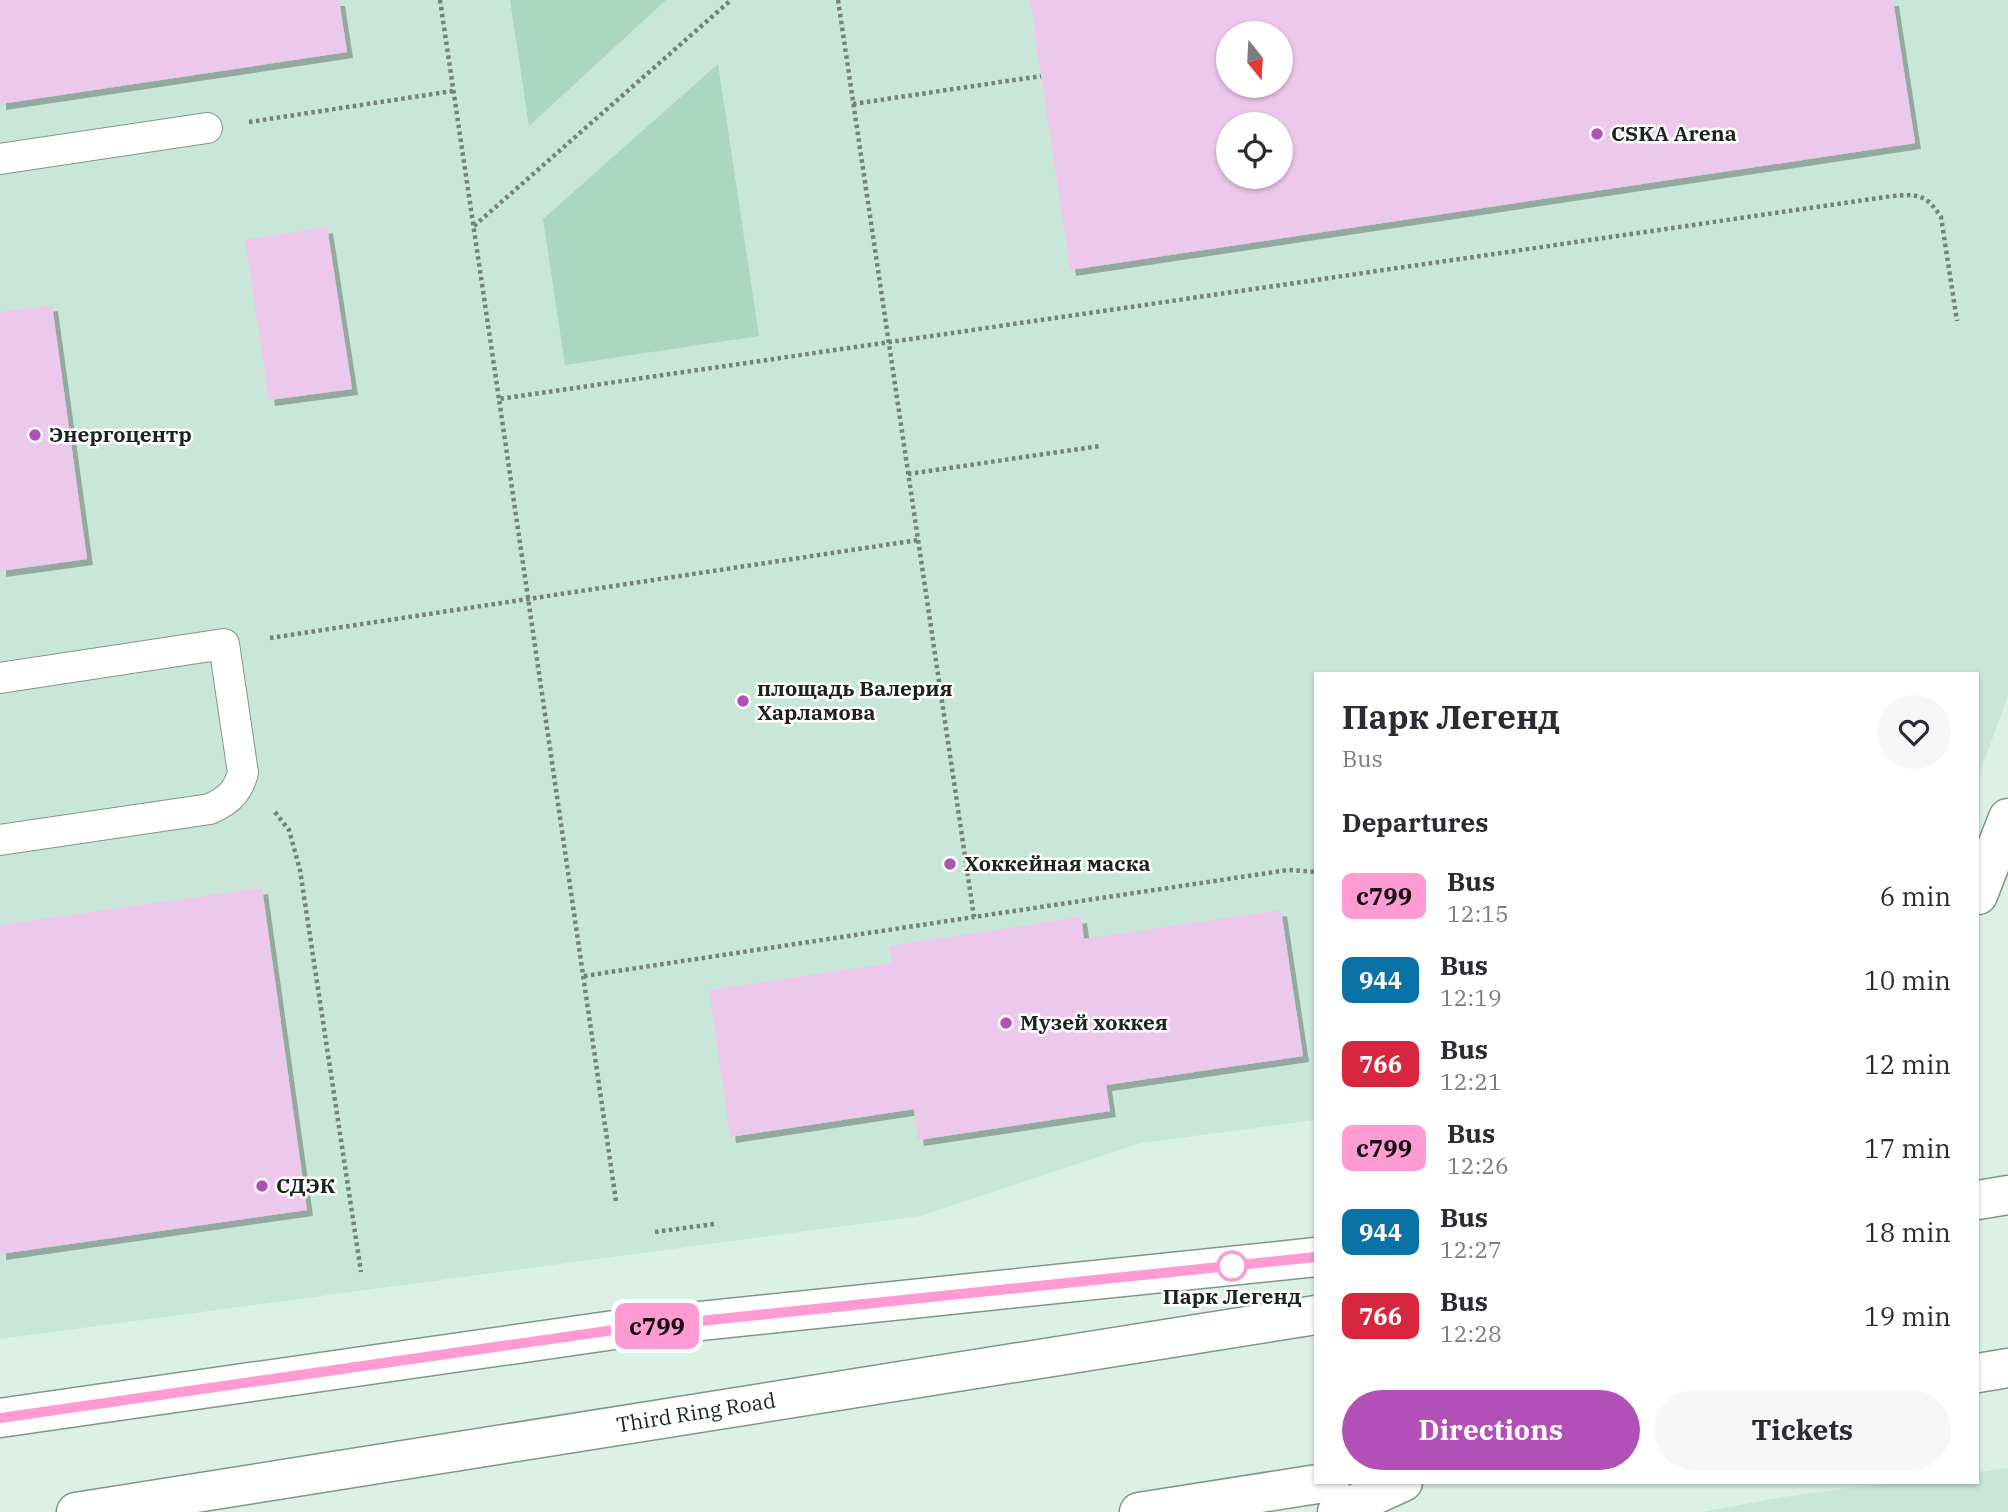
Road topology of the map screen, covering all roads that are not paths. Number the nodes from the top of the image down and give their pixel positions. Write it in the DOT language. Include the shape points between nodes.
graph roads {
  1 [pos="207,128"];
  2 [pos="0,159"];
  3 [pos="0,678"];
  4 [pos="2008,818"];
  5 [pos="0,840"];
  6 [pos="1979,892"];
  7 [pos="2008,1195"];
  8 [pos="1979,1200"];
  9 [pos="1314,1257"];
  10 [pos="1314,1315"];
  11 [pos="2008,1368"];
  12 [pos="1979,1373"];
  13 [pos="0,1418"];
  14 [pos="1317,1484"];
  15 [pos="1399,1484"];
  16 [pos="76,1512"];
  17 [pos="1139,1512"];
  18 [pos="1337,1512"];
  1 -- 2 [label="lane"];
  3 -- 5 [label="lane" via="224,645 243,773 230,800 211,809"];
  4 -- 6 [label="main road"];
  7 -- 8 [label="main road"];
  9 -- 13 [label="main road" via="614,1330"];
  10 -- 16 [label="main road, Third Ring Road"];
  11 -- 12 [label="main road"];
  14 -- 17 [label="main road"];
  15 -- 18 [label="main road"];
}
